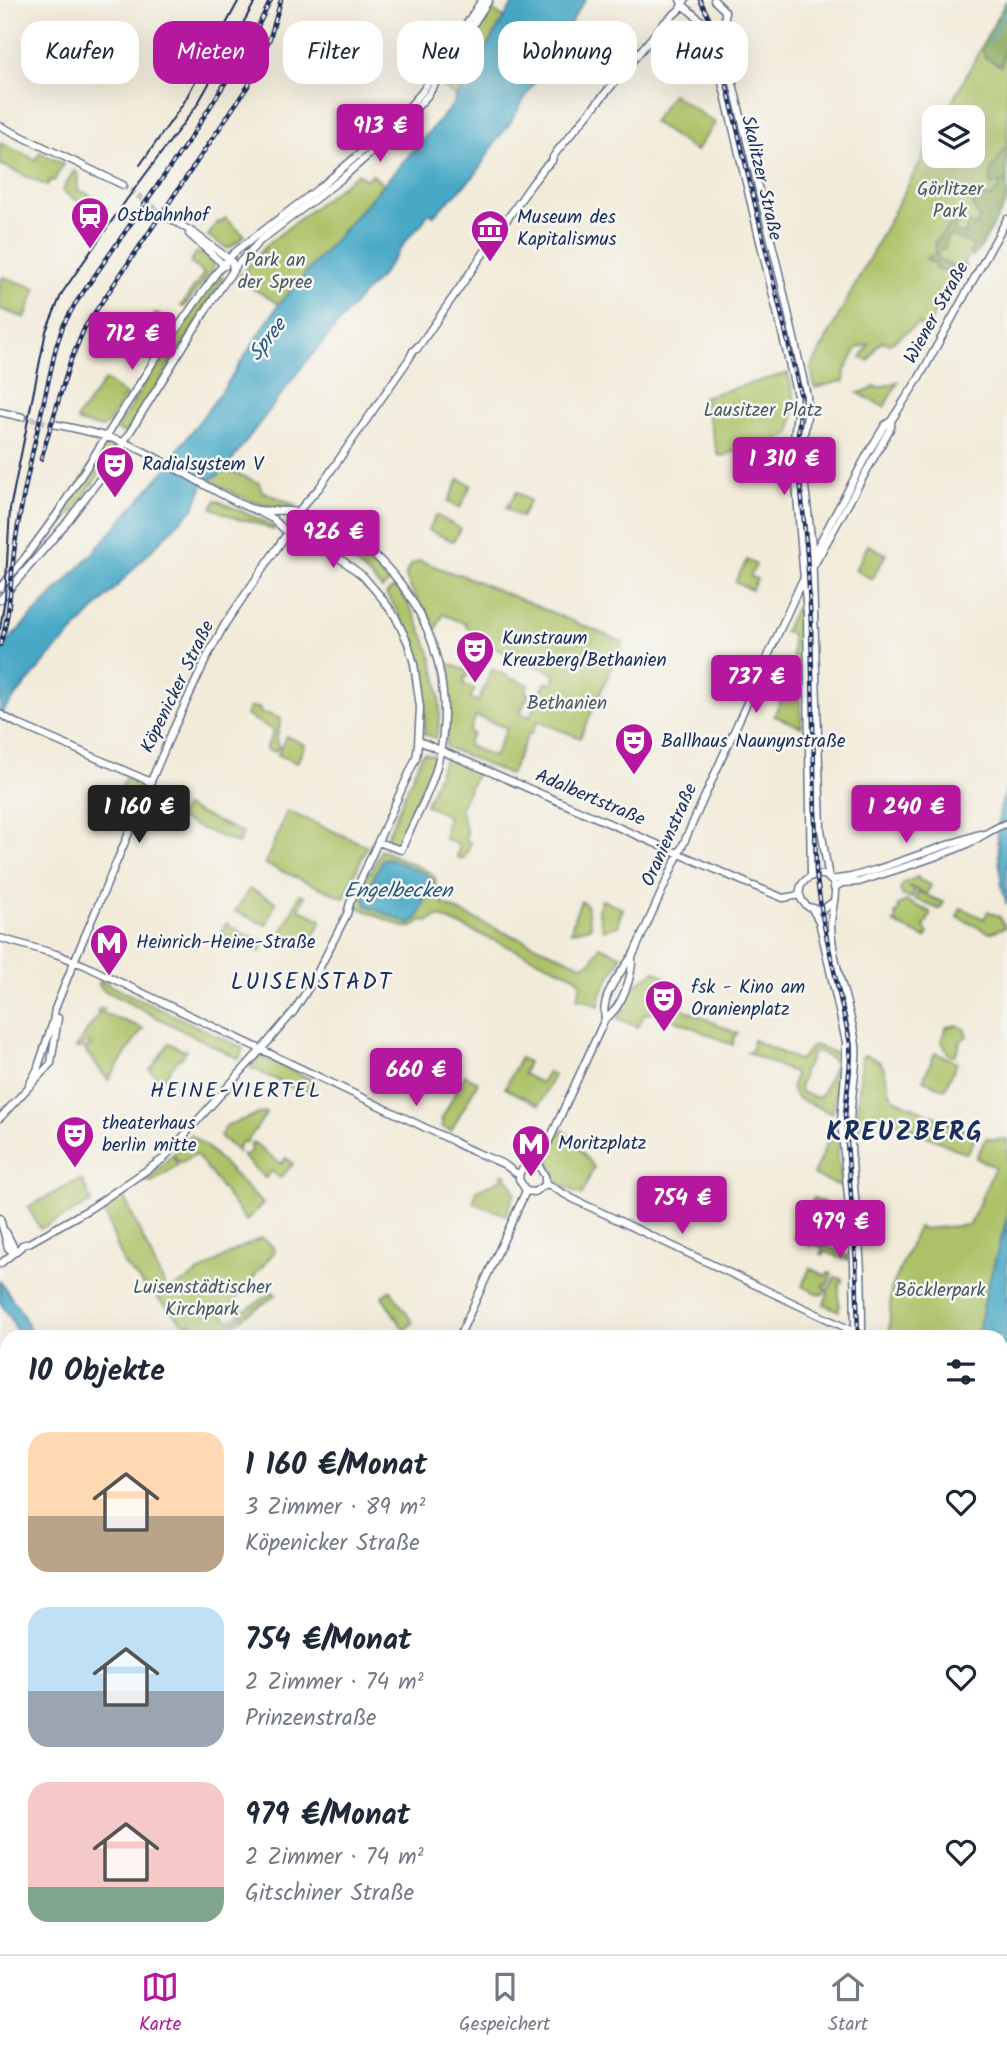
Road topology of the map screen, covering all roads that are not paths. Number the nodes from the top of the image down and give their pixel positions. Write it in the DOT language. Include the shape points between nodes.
graph roads {
  1 [pos="482,0"];
  2 [pos="489,0"];
  3 [pos="714,0"];
  4 [pos="682,1"];
  5 [pos="702,21"];
  6 [pos="722,21"];
  7 [pos="722,84"];
  8 [pos="733,84"];
  9 [pos="0,126"];
  10 [pos="388,134"];
  11 [pos="123,185"];
  12 [pos="325,188"];
  13 [pos="166,216"];
  14 [pos="1007,219"];
  15 [pos="226,262"];
  16 [pos="233,271"];
  17 [pos="800,368"];
  18 [pos="791,370"];
  19 [pos="0,412"];
  20 [pos="22,417"];
  21 [pos="891,421"];
  22 [pos="53,424"];
  23 [pos="804,431"];
  24 [pos="794,436"];
  25 [pos="107,437"];
  26 [pos="125,443"];
  27 [pos="253,509"];
  28 [pos="300,514"];
  29 [pos="288,533"];
  30 [pos="813,555"];
  31 [pos="813,567"];
  32 [pos="804,578"];
  33 [pos="0,588"];
  34 [pos="0,600"];
  35 [pos="2,715"];
  36 [pos="419,741"];
  37 [pos="440,751"];
  38 [pos="151,782"];
  39 [pos="1007,823"];
  40 [pos="966,841"];
  41 [pos="378,842"];
  42 [pos="679,853"];
  43 [pos="811,876"];
  44 [pos="829,880"];
  45 [pos="834,888"];
  46 [pos="800,895"];
  47 [pos="832,902"];
  48 [pos="812,909"];
  49 [pos="0,938"];
  50 [pos="832,941"];
  51 [pos="824,942"];
  52 [pos="632,956"];
  53 [pos="74,961"];
  54 [pos="58,1002"];
  55 [pos="605,1019"];
  56 [pos="261,1049"];
  57 [pos="29,1085"];
  58 [pos="0,1118"];
  59 [pos="538,1165"];
  60 [pos="520,1172"];
  61 [pos="545,1185"];
  62 [pos="851,1185"];
  63 [pos="526,1191"];
  64 [pos="0,1218"];
  65 [pos="13,1252"];
  66 [pos="0,1264"];
  67 [pos="462,1330"];
  68 [pos="847,1330"];
  69 [pos="860,1330"];
  1 -- 10 [label="main road" via="422,92"];
  2 -- 10 [label="main road" via="428,95"];
  3 -- 6 [label="main road" via="726,13"];
  4 -- 5 [label="main road"];
  4 -- 28 [label="main road, Köpenicker Straße" via="552,157"];
  7 -- 18 [label="main road, Skalitzer Straße"];
  8 -- 17 [label="main road, Skalitzer Straße"];
  9 -- 11 [label="main road"];
  10 -- 12 [label="main road"];
  12 -- 15 [label="main road"];
  12 -- 16 [label="main road" via="260,241"];
  13 -- 15 [label="main road"];
  14 -- 21 [label="main road, Wiener Straße"];
  15 -- 16 [label="main road"];
  15 -- 25 [label="main road" via="154,361"];
  16 -- 26 [label="main road"];
  17 -- 18 [label="main road"];
  17 -- 23 [label="main road, Skalitzer Straße" via="807,403"];
  18 -- 24 [label="main road, Skalitzer Straße" via="797,403"];
  19 -- 20 [label="main road"];
  21 -- 30 [label="main road, Wiener Straße"];
  21 -- 31 [label="main road, Wiener Straße"];
  22 -- 25 [label="main road"];
  23 -- 24 [label="main road"];
  23 -- 30 [label="main road, Skalitzer Straße" via="802,457"];
  24 -- 32 [label="main road, Skalitzer Straße"];
  25 -- 26 [label="main road"];
  25 -- 33 [label="main road" via="38,542"];
  26 -- 27 [label="main road"];
  26 -- 34 [label="main road" via="66,523"];
  27 -- 28 [label="main road"];
  27 -- 29 [label="main road"];
  28 -- 29 [label="main road, Köpenicker Straße"];
  28 -- 37 [label="main road" via="333,527 363,547 415,604 430,635 441,677"];
  29 -- 36 [label="main road" via="348,564 390,609 416,670"];
  29 -- 38 [label="main road, Köpenicker Straße" via="216,638"];
  30 -- 31 [label="main road, Skalitzer Straße"];
  30 -- 32 [label="main road, Wiener Straße"];
  31 -- 32 [label="main road, Wiener Straße"];
  31 -- 44 [label="main road, Skalitzer Straße" via="821,829"];
  32 -- 42 [label="main road, Oranienstraße"];
  32 -- 43 [label="main road, Skalitzer Straße"];
  35 -- 38 [label="main road"];
  36 -- 37 [label="main road, Adalbertstraße"];
  36 -- 41 [label="main road" via="414,764"];
  37 -- 41 [label="main road" via="401,850"];
  37 -- 42 [label="main road, Adalbertstraße"];
  38 -- 53 [label="main road, Köpenicker Straße"];
  39 -- 40 [label="main road"];
  40 -- 44 [label="main road" via="849,878"];
  40 -- 45 [label="main road"];
  41 -- 56 [label="main road" via="313,981"];
  42 -- 46 [label="main road, Adalbertstraße" via="784,899"];
  42 -- 52 [label="main road, Oranienstraße"];
  43 -- 44 [label="main road"];
  43 -- 46 [label="main road" via="802,884"];
  44 -- 45 [label="main road"];
  45 -- 47 [label="main road"];
  46 -- 48 [label="main road"];
  47 -- 48 [label="main road" via="822,910"];
  47 -- 50 [label="main road"];
  48 -- 51 [label="main road"];
  49 -- 53 [label="main road"];
  50 -- 51 [label="main road"];
  50 -- 62 [label="main road" via="856,1051"];
  51 -- 62 [label="main road" via="846,1050 841,1110"];
  52 -- 55 [label="main road, Oranienstraße" via="612,986"];
  52 -- 55 [label="main road, Oranienstraße" via="625,990"];
  53 -- 54 [label="main road, Köpenicker Straße"];
  53 -- 56 [label="main road"];
  54 -- 57 [label="main road, Köpenicker Straße"];
  54 -- 57 [label="main road, Köpenicker Straße" via="54,1051 49,1065"];
  55 -- 59 [label="main road, Oranienstraße"];
  56 -- 60 [label="main road"];
  56 -- 65 [label="main road" via="163,1158 100,1202"];
  57 -- 58 [label="main road"];
  59 -- 60 [label="main road"];
  59 -- 61 [label="main road"];
  60 -- 63 [label="main road"];
  61 -- 63 [label="main road"];
  61 -- 68 [label="main road"];
  62 -- 69 [label="main road"];
  63 -- 67 [label="main road"];
  64 -- 65 [label="main road"];
  65 -- 66 [label="main road"];
}
